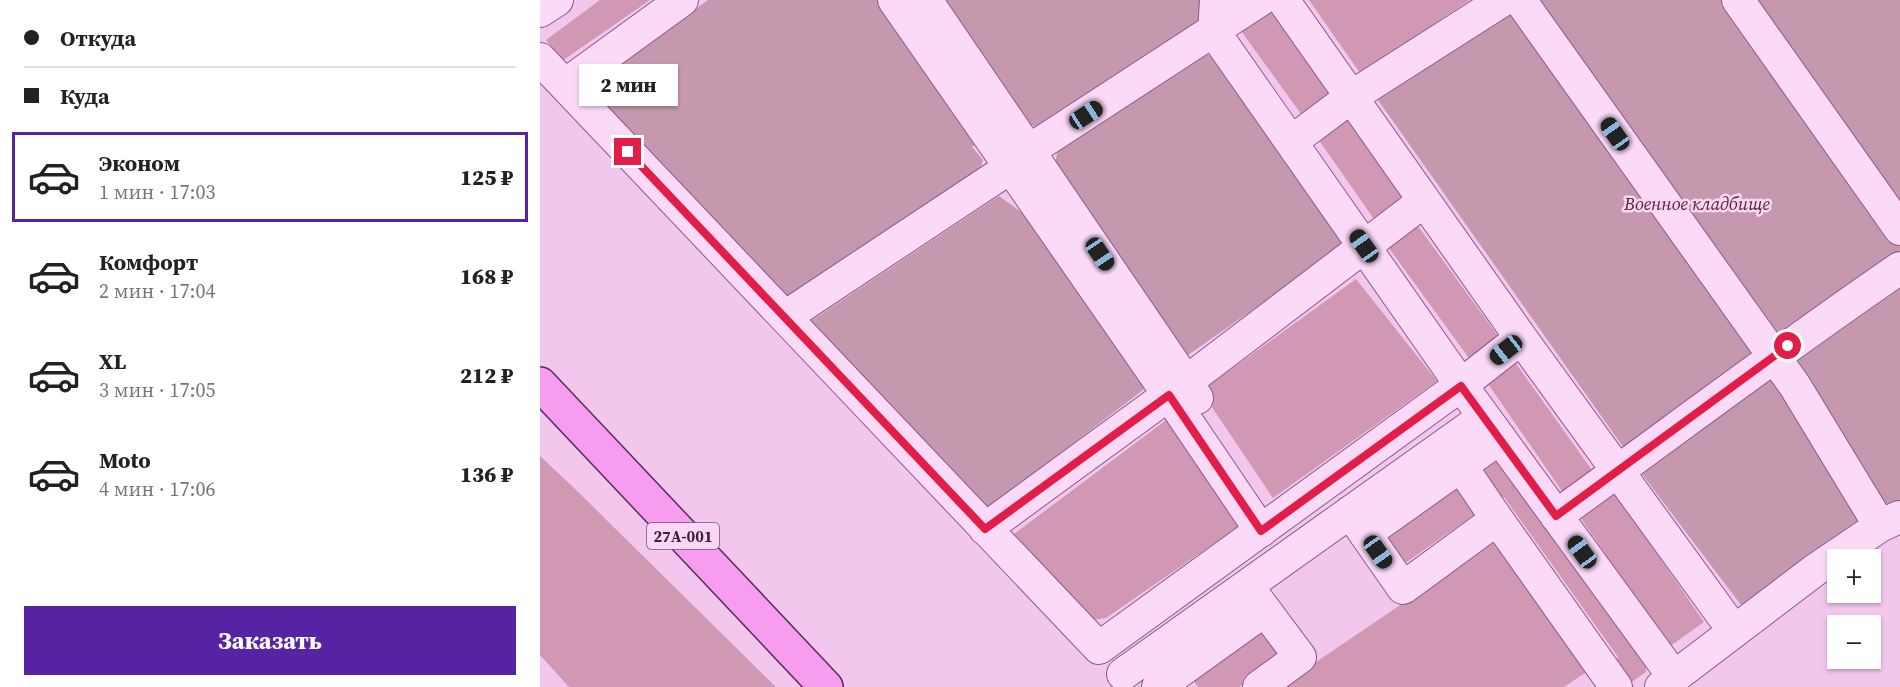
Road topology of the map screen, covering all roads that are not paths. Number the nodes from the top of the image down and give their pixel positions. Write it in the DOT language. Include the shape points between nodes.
graph roads {
  1 [pos="557,0"];
  2 [pos="682,0"];
  3 [pos="894,0"];
  4 [pos="926,0"];
  5 [pos="1216,0"];
  6 [pos="1260,0"];
  7 [pos="1283,0"];
  8 [pos="1503,0"];
  9 [pos="1520,0"];
  10 [pos="1738,0"];
  11 [pos="540,11"];
  12 [pos="1214,32"];
  13 [pos="540,59"];
  14 [pos="565,86"];
  15 [pos="1351,97"];
  16 [pos="1291,142"];
  17 [pos="1020,158"];
  18 [pos="1424,201"];
  19 [pos="1900,229"];
  20 [pos="1364,246"];
  21 [pos="1900,268"];
  22 [pos="785,318"];
  23 [pos="1521,338"];
  24 [pos="1774,357"];
  25 [pos="540,384"];
  26 [pos="1461,386"];
  27 [pos="1178,388"];
  28 [pos="1492,428"];
  29 [pos="1461,466"];
  30 [pos="1619,471"];
  31 [pos="1340,474"];
  32 [pos="1556,516"];
  33 [pos="1358,517"];
  34 [pos="1497,519"];
  35 [pos="1890,521"];
  36 [pos="1270,524"];
  37 [pos="985,529"];
  38 [pos="1207,570"];
  39 [pos="1246,598"];
  40 [pos="1154,608"];
  41 [pos="1734,631"];
  42 [pos="1100,648"];
  43 [pos="1176,670"];
  44 [pos="1129,680"];
  45 [pos="1667,682"];
  46 [pos="826,687"];
  47 [pos="1259,687"];
  48 [pos="1616,687"];
  1 -- 11 [label="lane"];
  2 -- 14 [label="lane"];
  3 -- 17 [label="lane"];
  4 -- 17 [label="lane"];
  5 -- 12 [label="lane"];
  6 -- 12 [label="lane"];
  7 -- 15 [label="lane"];
  8 -- 15 [label="lane"];
  9 -- 24 [label="lane"];
  10 -- 19 [label="lane"];
  12 -- 16 [label="lane"];
  12 -- 17 [label="lane"];
  13 -- 14 [label="lane"];
  14 -- 22 [label="lane"];
  15 -- 16 [label="lane"];
  15 -- 18 [label="lane"];
  16 -- 20 [label="lane"];
  17 -- 22 [label="lane"];
  17 -- 27 [label="lane"];
  18 -- 20 [label="lane"];
  18 -- 23 [label="lane"];
  20 -- 26 [label="lane"];
  20 -- 27 [label="lane"];
  21 -- 24 [label="lane"];
  22 -- 37 [label="lane"];
  23 -- 26 [label="lane"];
  23 -- 30 [label="lane"];
  24 -- 30 [label="lane"];
  24 -- 35 [label="lane"];
  25 -- 46 [label="main road, 27А-001"];
  26 -- 28 [label="lane"];
  26 -- 31 [label="lane"];
  27 -- 36 [label="lane"];
  27 -- 37 [label="lane"];
  28 -- 29 [label="lane"];
  28 -- 32 [label="lane"];
  28 -- 33 [label="lane"];
  29 -- 33 [label="lane"];
  29 -- 34 [label="lane"];
  30 -- 32 [label="lane"];
  30 -- 41 [label="lane"];
  31 -- 33 [label="lane"];
  31 -- 36 [label="lane"];
  32 -- 45 [label="lane"];
  33 -- 34 [label="lane" via="1403,588"];
  33 -- 39 [label="lane"];
  34 -- 48 [label="lane"];
  35 -- 41 [label="lane" via="1815,570"];
  36 -- 38 [label="lane"];
  37 -- 42 [label="lane"];
  38 -- 39 [label="lane"];
  38 -- 40 [label="lane"];
  39 -- 43 [label="lane"];
  39 -- 47 [label="lane" via="1300,657"];
  40 -- 42 [label="lane"];
  40 -- 43 [label="lane"];
  41 -- 45 [label="lane"];
  42 -- 44 [label="lane"];
  43 -- 44 [label="lane"];
}
